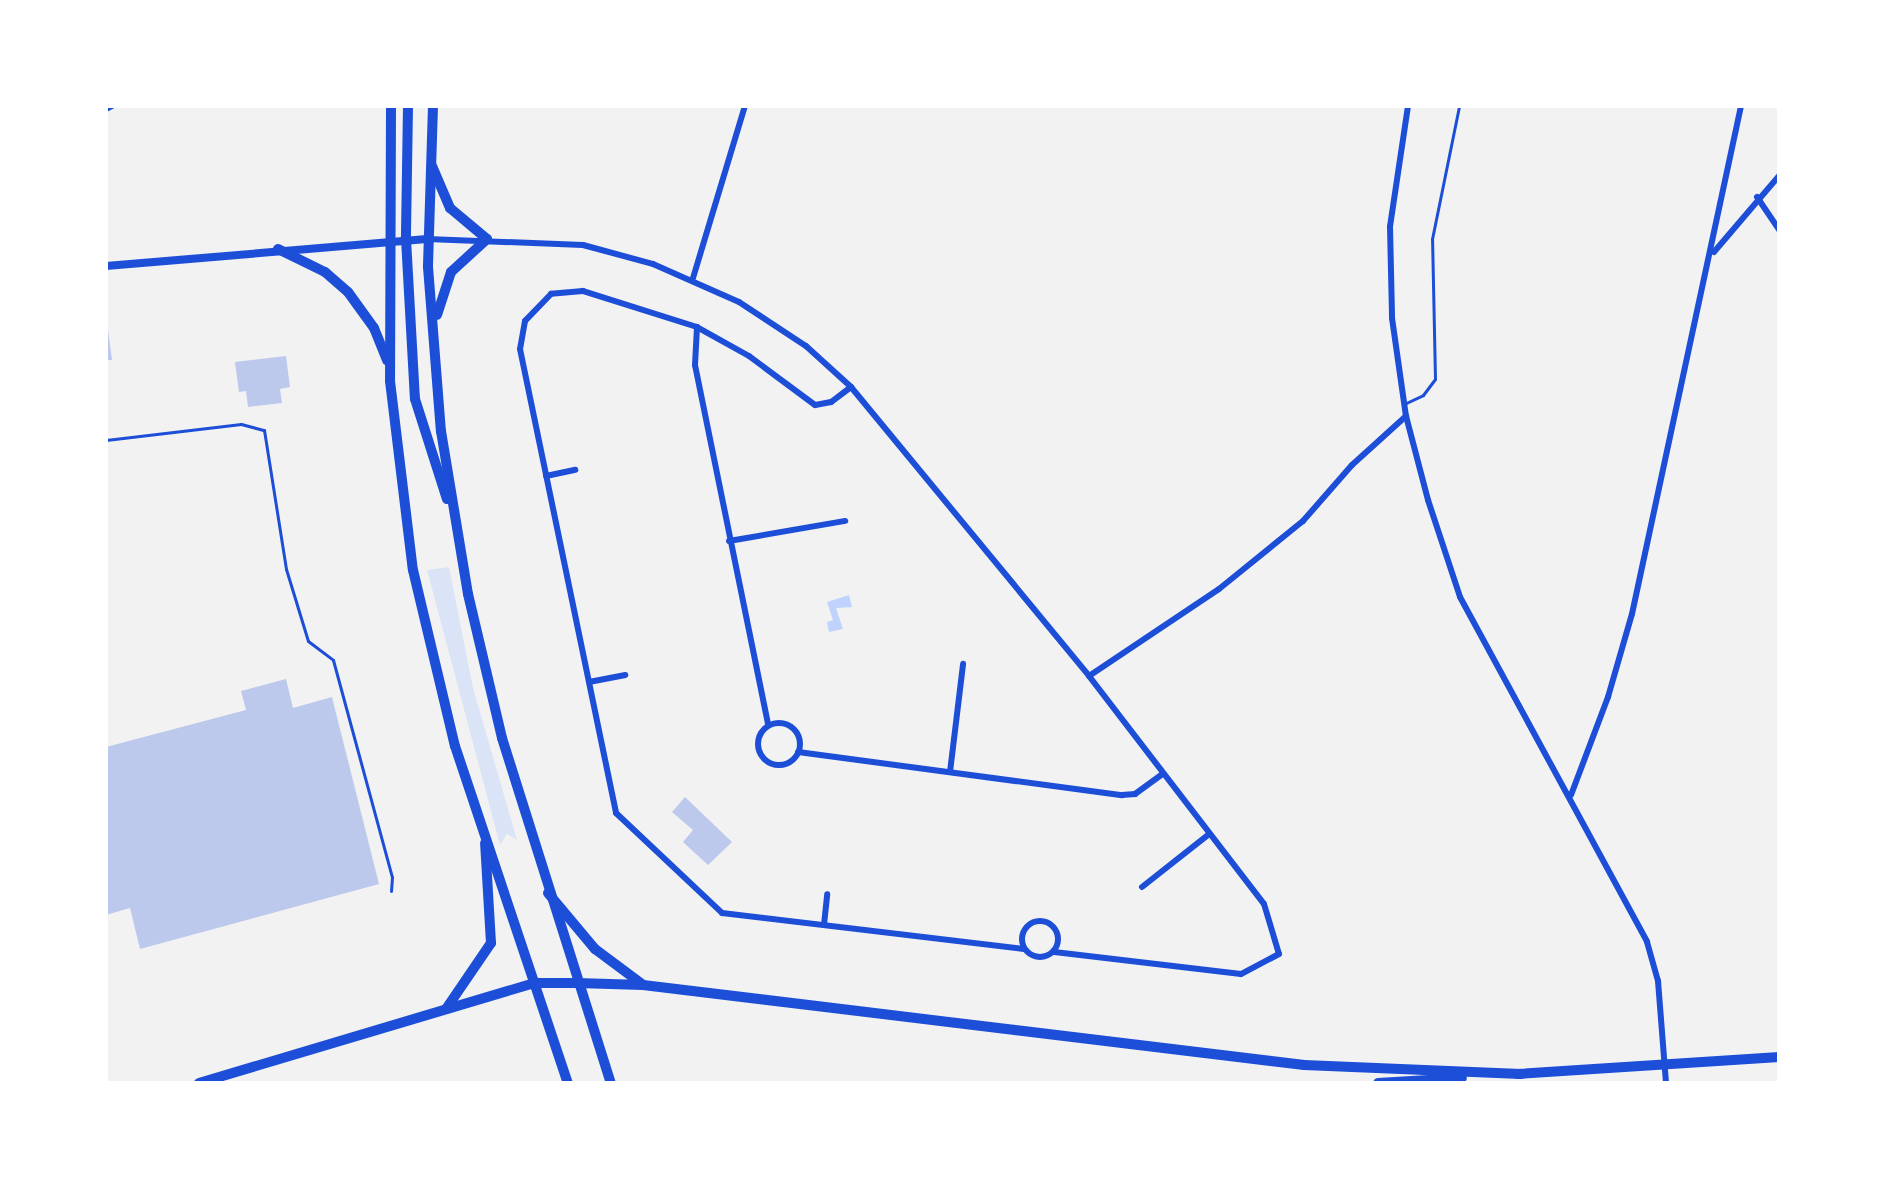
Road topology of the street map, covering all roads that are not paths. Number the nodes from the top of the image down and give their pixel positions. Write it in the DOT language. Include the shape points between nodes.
graph roads {
  1 [pos="112,106"];
  2 [pos="391,106"];
  3 [pos="408,106"];
  4 [pos="433,106"];
  5 [pos="745,106"];
  6 [pos="1408,106"];
  7 [pos="1459,106"];
  8 [pos="1741,106"];
  9 [pos="106,109"];
  10 [pos="430,157"];
  11 [pos="1779,176"];
  12 [pos="1757,197"];
  13 [pos="1779,230"];
  14 [pos="406,239"];
  15 [pos="427,239"];
  16 [pos="487,239"];
  17 [pos="386,241"];
  18 [pos="278,249"];
  19 [pos="1712,255"];
  20 [pos="106,266"];
  21 [pos="693,278"];
  22 [pos="697,327"];
  23 [pos="434,338"];
  24 [pos="389,367"];
  25 [pos="851,387"];
  26 [pos="1404,404"];
  27 [pos="1406,416"];
  28 [pos="106,440"];
  29 [pos="575,470"];
  30 [pos="546,476"];
  31 [pos="455,519"];
  32 [pos="845,521"];
  33 [pos="729,541"];
  34 [pos="963,664"];
  35 [pos="625,675"];
  36 [pos="1089,676"];
  37 [pos="589,682"];
  38 [pos="768,725"];
  39 [pos="798,752"];
  40 [pos="950,772"];
  41 [pos="1163,774"];
  42 [pos="1571,795"];
  43 [pos="1209,834"];
  44 [pos="485,843"];
  45 [pos="1142,887"];
  46 [pos="391,891"];
  47 [pos="548,893"];
  48 [pos="827,894"];
  49 [pos="824,925"];
  50 [pos="1024,949"];
  51 [pos="1054,952"];
  52 [pos="534,983"];
  53 [pos="577,983"];
  54 [pos="643,985"];
  55 [pos="446,1009"];
  56 [pos="1779,1057"];
  57 [pos="1665,1064"];
  58 [pos="1521,1074"];
  59 [pos="199,1083"];
  60 [pos="568,1083"];
  61 [pos="611,1083"];
  62 [pos="1378,1083"];
  63 [pos="1666,1083"];
  1 -- 9 [label="street"];
  2 -- 17 [label="main road"];
  3 -- 14 [label="main road"];
  4 -- 10 [label="main road"];
  5 -- 21 [label="street"];
  6 -- 26 [label="street" via="1390,227 1392,318"];
  7 -- 26 [label="lane" via="1432,239 1435,379 1423,395"];
  8 -- 19 [label="street"];
  10 -- 15 [label="main road"];
  10 -- 16 [label="main road" via="450,208"];
  11 -- 12 [label="street"];
  12 -- 13 [label="street"];
  12 -- 19 [label="street"];
  14 -- 15 [label="street"];
  14 -- 17 [label="street"];
  14 -- 31 [label="main road" via="415,399"];
  15 -- 16 [label="street"];
  15 -- 23 [label="main road"];
  16 -- 21 [label="street" via="583,245"];
  16 -- 23 [label="main road" via="451,272 438,304"];
  17 -- 18 [label="street"];
  17 -- 24 [label="main road"];
  18 -- 20 [label="street"];
  18 -- 24 [label="main road" via="325,272 348,292 374,328"];
  19 -- 42 [label="street" via="1632,614"];
  21 -- 25 [label="street" via="770,320"];
  22 -- 25 [label="street" via="749,356 815,405 831,402"];
  22 -- 30 [label="street" via="583,291 541,300 525,321 520,349"];
  22 -- 33 [label="street" via="695,365"];
  23 -- 31 [label="main road"];
  24 -- 44 [label="main road" via="413,570 455,746"];
  25 -- 36 [label="street"];
  26 -- 27 [label="street"];
  27 -- 36 [label="street" via="1352,465 1303,521 1219,589"];
  27 -- 42 [label="street" via="1460,597"];
  28 -- 46 [label="lane" via="241,424 264,430 286,569 308,641 333,660 392,877"];
  29 -- 30 [label="street"];
  30 -- 37 [label="street"];
  31 -- 47 [label="main road" via="484,671"];
  32 -- 33 [label="street"];
  33 -- 38 [label="street"];
  34 -- 40 [label="street"];
  35 -- 37 [label="street"];
  36 -- 41 [label="street"];
  37 -- 49 [label="street" via="616,813 722,913"];
  38 -- 39 [label="street" via="783,723 795,730"];
  38 -- 39 [label="street" via="758,745 767,761 786,764"];
  39 -- 40 [label="street"];
  40 -- 41 [label="street" via="1122,795 1135,794"];
  41 -- 43 [label="street"];
  42 -- 57 [label="street" via="1647,942 1657,979"];
  43 -- 45 [label="street"];
  43 -- 51 [label="street" via="1264,904 1279,954 1241,974"];
  44 -- 52 [label="main road"];
  44 -- 55 [label="main road" via="491,943"];
  47 -- 53 [label="main road"];
  47 -- 54 [label="main road" via="595,949"];
  48 -- 49 [label="street"];
  49 -- 50 [label="street"];
  50 -- 51 [label="street" via="1041,958"];
  50 -- 51 [label="street" via="1024,931 1041,921 1057,934"];
  52 -- 53 [label="main road"];
  52 -- 55 [label="main road"];
  52 -- 60 [label="main road"];
  53 -- 54 [label="main road"];
  53 -- 61 [label="main road"];
  54 -- 58 [label="main road" via="1304,1065"];
  55 -- 59 [label="main road"];
  56 -- 57 [label="main road"];
  57 -- 58 [label="main road"];
  57 -- 63 [label="street"];
  58 -- 62 [label="main road"];
}
